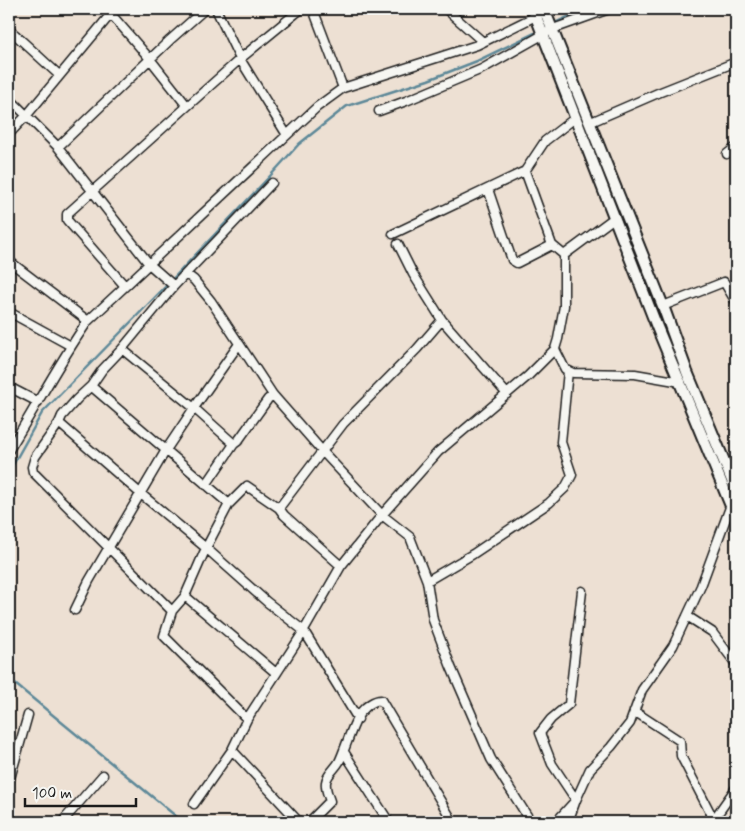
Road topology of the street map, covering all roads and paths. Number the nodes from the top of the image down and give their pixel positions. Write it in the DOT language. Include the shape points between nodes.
graph roads {
  1 [pos="205,9"];
  2 [pos="216,9"];
  3 [pos="301,9"];
  4 [pos="313,9"];
  5 [pos="446,9"];
  6 [pos="609,9"];
  7 [pos="113,11"];
  8 [pos="544,20"];
  9 [pos="9,29"];
  10 [pos="483,42"];
  11 [pos="240,59"];
  12 [pos="150,60"];
  13 [pos="736,62"];
  14 [pos="59,75"];
  15 [pos="343,88"];
  16 [pos="9,98"];
  17 [pos="187,106"];
  18 [pos="378,111"];
  19 [pos="26,115"];
  20 [pos="575,118"];
  21 [pos="591,122"];
  22 [pos="9,134"];
  23 [pos="287,135"];
  24 [pos="736,147"];
  25 [pos="58,148"];
  26 [pos="727,154"];
  27 [pos="526,171"];
  28 [pos="272,183"];
  29 [pos="488,189"];
  30 [pos="91,191"];
  31 [pos="614,218"];
  32 [pos="393,234"];
  33 [pos="398,244"];
  34 [pos="552,245"];
  35 [pos="564,255"];
  36 [pos="9,261"];
  37 [pos="149,264"];
  38 [pos="186,274"];
  39 [pos="170,283"];
  40 [pos="125,286"];
  41 [pos="736,302"];
  42 [pos="663,306"];
  43 [pos="9,312"];
  44 [pos="442,320"];
  45 [pos="88,321"];
  46 [pos="239,344"];
  47 [pos="71,346"];
  48 [pos="122,349"];
  49 [pos="555,349"];
  50 [pos="568,371"];
  51 [pos="681,382"];
  52 [pos="92,386"];
  53 [pos="9,387"];
  54 [pos="507,394"];
  55 [pos="273,395"];
  56 [pos="38,402"];
  57 [pos="194,408"];
  58 [pos="59,423"];
  59 [pos="234,444"];
  60 [pos="9,450"];
  61 [pos="166,450"];
  62 [pos="323,452"];
  63 [pos="206,485"];
  64 [pos="736,491"];
  65 [pos="141,494"];
  66 [pos="229,504"];
  67 [pos="731,504"];
  68 [pos="279,508"];
  69 [pos="382,515"];
  70 [pos="736,518"];
  71 [pos="206,548"];
  72 [pos="109,549"];
  73 [pos="341,566"];
  74 [pos="427,581"];
  75 [pos="582,591"];
  76 [pos="185,596"];
  77 [pos="75,610"];
  78 [pos="172,611"];
  79 [pos="687,616"];
  80 [pos="304,631"];
  81 [pos="736,664"];
  82 [pos="276,673"];
  83 [pos="634,712"];
  84 [pos="28,715"];
  85 [pos="247,719"];
  86 [pos="358,719"];
  87 [pos="232,750"];
  88 [pos="344,752"];
  89 [pos="103,775"];
  90 [pos="9,782"];
  91 [pos="736,788"];
  92 [pos="576,800"];
  93 [pos="194,804"];
  94 [pos="715,821"];
  95 [pos="62,822"];
  96 [pos="299,822"];
  97 [pos="309,822"];
  98 [pos="390,822"];
  99 [pos="452,822"];
  100 [pos="531,822"];
  101 [pos="556,822"];
  102 [pos="568,822"];
  1 -- 12 [label="street"];
  2 -- 11 [label="street"];
  3 -- 11 [label="street"];
  4 -- 15 [label="street"];
  5 -- 10 [label="street"];
  6 -- 8 [label="street"];
  7 -- 12 [label="street"];
  7 -- 14 [label="street"];
  8 -- 10 [label="street"];
  8 -- 18 [label="street" via="482,69"];
  8 -- 20 [label="main road"];
  8 -- 21 [label="main road"];
  9 -- 14 [label="street"];
  10 -- 15 [label="street"];
  11 -- 17 [label="street"];
  11 -- 23 [label="street"];
  12 -- 17 [label="street"];
  12 -- 25 [label="street"];
  13 -- 21 [label="street"];
  14 -- 19 [label="street"];
  15 -- 23 [label="street"];
  16 -- 19 [label="street"];
  17 -- 30 [label="street"];
  19 -- 22 [label="street"];
  19 -- 25 [label="street"];
  20 -- 27 [label="street" via="545,141"];
  20 -- 31 [label="main road"];
  21 -- 42 [label="main road"];
  23 -- 37 [label="street"];
  24 -- 26 [label="street"];
  25 -- 30 [label="street"];
  27 -- 29 [label="street"];
  27 -- 34 [label="street"];
  28 -- 38 [label="street"];
  29 -- 32 [label="street"];
  29 -- 34 [label="street" via="512,260 516,263"];
  30 -- 37 [label="street"];
  30 -- 40 [label="street" via="67,214 67,220"];
  31 -- 35 [label="street"];
  31 -- 51 [label="main road"];
  33 -- 44 [label="street"];
  34 -- 35 [label="street"];
  35 -- 49 [label="street" via="564,306"];
  36 -- 45 [label="street"];
  37 -- 39 [label="street"];
  37 -- 40 [label="street"];
  38 -- 39 [label="street"];
  38 -- 46 [label="street" via="211,301"];
  39 -- 48 [label="street"];
  40 -- 45 [label="street"];
  41 -- 42 [label="street" via="724,282"];
  42 -- 64 [label="main road"];
  43 -- 47 [label="street"];
  44 -- 54 [label="street"];
  44 -- 62 [label="street" via="343,424"];
  45 -- 47 [label="street"];
  46 -- 55 [label="street"];
  46 -- 57 [label="street"];
  47 -- 56 [label="street"];
  48 -- 52 [label="street"];
  48 -- 57 [label="street"];
  49 -- 50 [label="street"];
  49 -- 54 [label="street"];
  50 -- 51 [label="street" via="635,374"];
  50 -- 74 [label="street" via="561,442 572,475 565,488 549,503"];
  51 -- 67 [label="main road"];
  52 -- 58 [label="street" via="77,399"];
  52 -- 61 [label="street"];
  53 -- 56 [label="street"];
  54 -- 69 [label="street" via="438,452"];
  55 -- 59 [label="street"];
  55 -- 62 [label="street"];
  56 -- 60 [label="street"];
  57 -- 59 [label="street"];
  57 -- 61 [label="street"];
  58 -- 65 [label="street"];
  58 -- 72 [label="street" via="34,457 33,472"];
  59 -- 63 [label="street"];
  61 -- 63 [label="street"];
  61 -- 65 [label="street"];
  62 -- 68 [label="street"];
  62 -- 69 [label="street"];
  63 -- 66 [label="street"];
  64 -- 67 [label="street"];
  65 -- 71 [label="street"];
  65 -- 72 [label="street"];
  66 -- 68 [label="street" via="247,486"];
  66 -- 71 [label="street"];
  67 -- 70 [label="main road"];
  67 -- 79 [label="street"];
  68 -- 73 [label="street"];
  69 -- 73 [label="street"];
  69 -- 74 [label="street" via="410,538"];
  71 -- 76 [label="street"];
  71 -- 80 [label="street"];
  72 -- 77 [label="street"];
  72 -- 78 [label="street"];
  73 -- 80 [label="street"];
  74 -- 100 [label="street" via="433,620 451,667 492,759"];
  75 -- 92 [label="street" via="569,704 540,733 552,764"];
  76 -- 78 [label="street"];
  76 -- 82 [label="street"];
  78 -- 85 [label="street" via="164,636"];
  79 -- 81 [label="street" via="712,632"];
  79 -- 83 [label="street" via="673,646 642,690"];
  80 -- 82 [label="street"];
  80 -- 86 [label="street"];
  82 -- 85 [label="street"];
  83 -- 92 [label="street" via="630,723 590,769"];
  83 -- 94 [label="street" via="680,741 681,756"];
  84 -- 90 [label="street"];
  85 -- 87 [label="street"];
  86 -- 88 [label="street"];
  86 -- 99 [label="street" via="374,701 381,700"];
  87 -- 93 [label="street"];
  87 -- 96 [label="street"];
  88 -- 97 [label="street" via="326,780 330,801"];
  88 -- 98 [label="street"];
  89 -- 95 [label="street"];
  91 -- 94 [label="street"];
  92 -- 101 [label="street"];
  92 -- 102 [label="street"];
}
